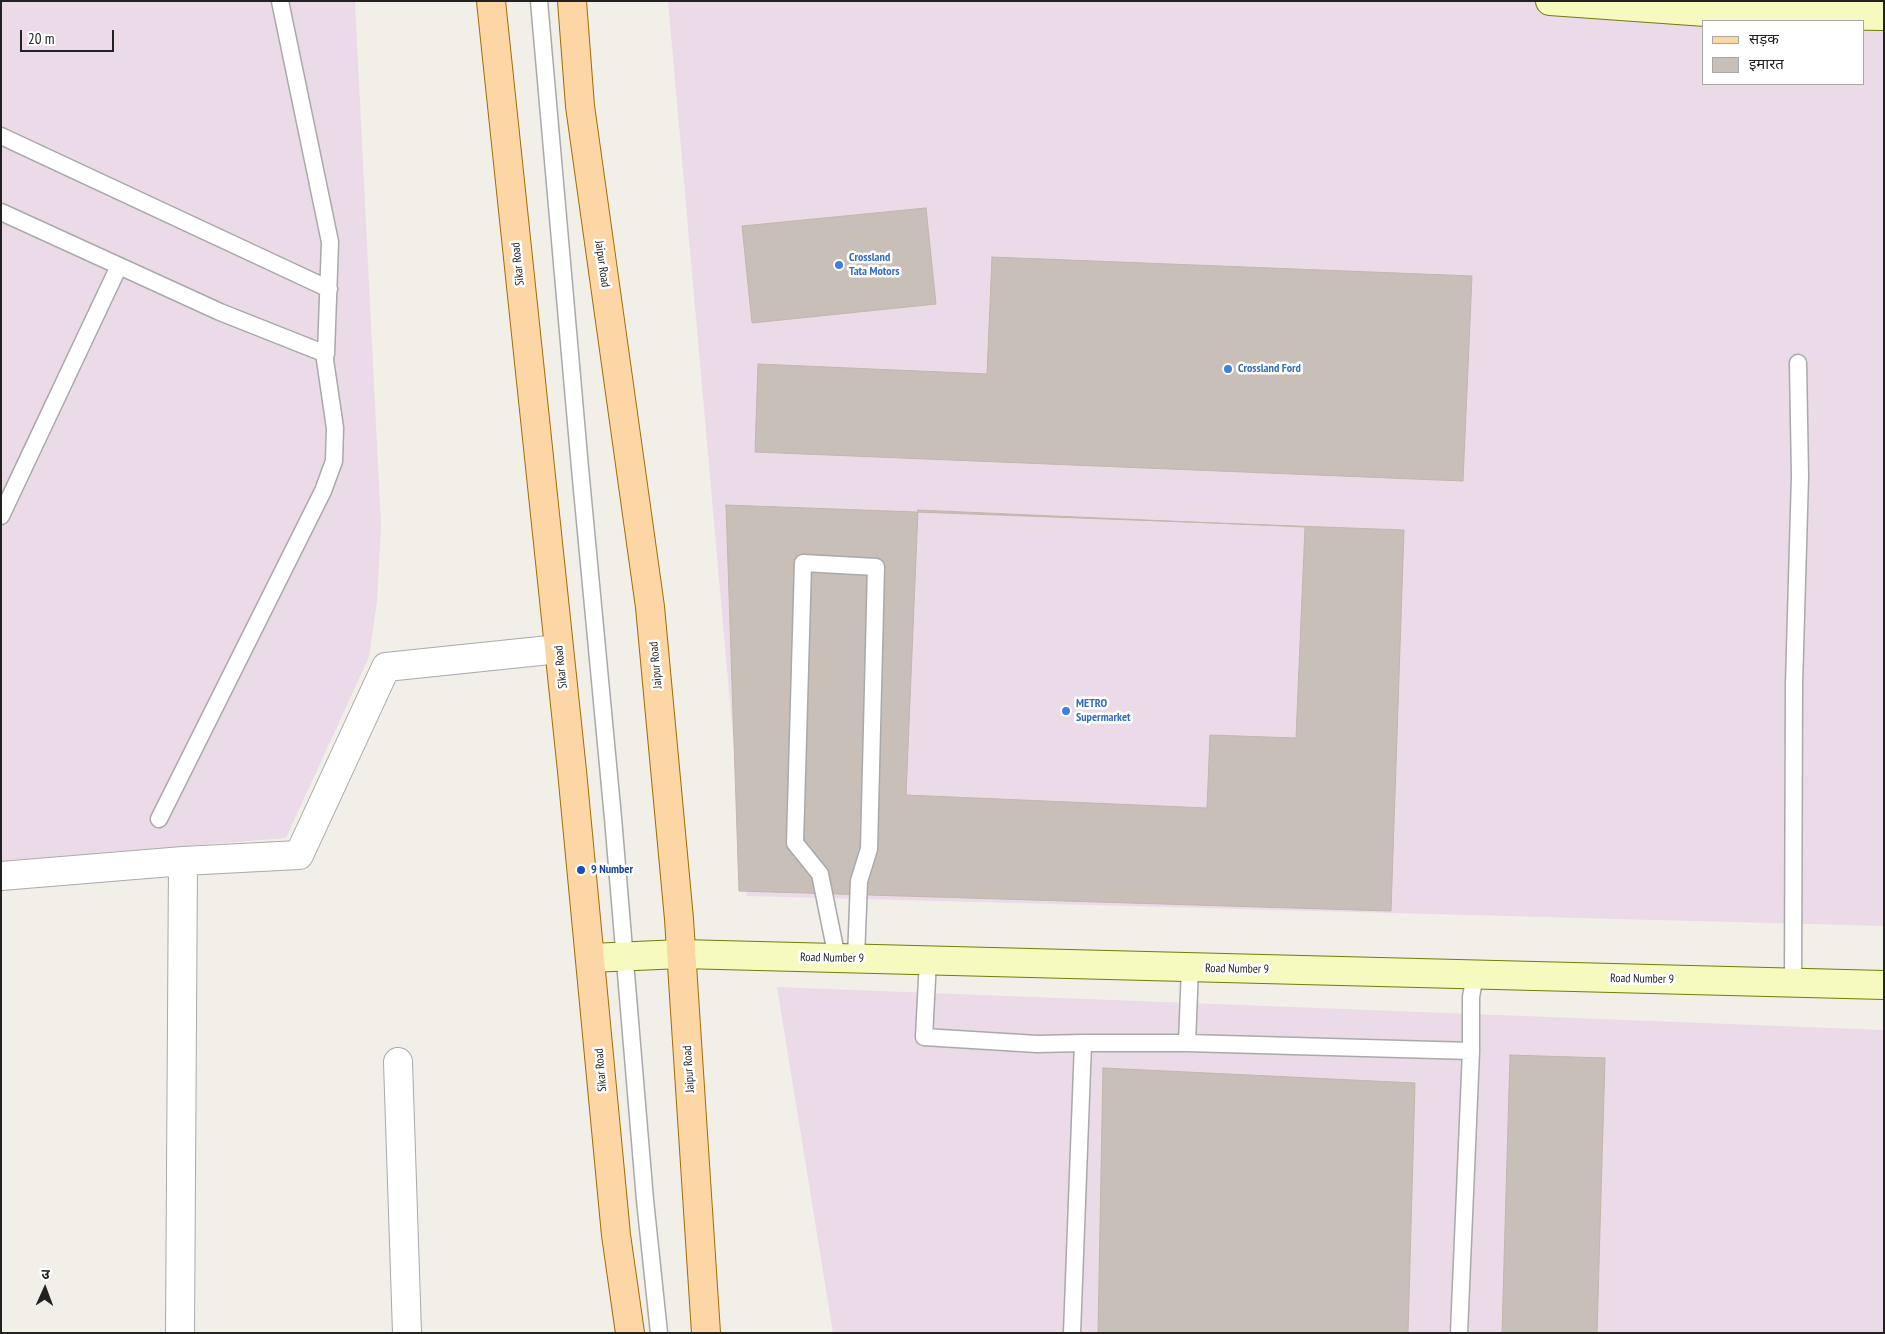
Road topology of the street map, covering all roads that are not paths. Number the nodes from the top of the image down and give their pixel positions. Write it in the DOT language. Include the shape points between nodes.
graph roads {
  1 [pos="280,1"];
  2 [pos="491,1"];
  3 [pos="539,1"];
  4 [pos="572,1"];
  5 [pos="1550,1"];
  6 [pos="1795,8"];
  7 [pos="1884,16"];
  8 [pos="1,136"];
  9 [pos="1,212"];
  10 [pos="119,266"];
  11 [pos="329,290"];
  12 [pos="324,353"];
  13 [pos="1798,363"];
  14 [pos="1,516"];
  15 [pos="559,649"];
  16 [pos="160,819"];
  17 [pos="183,861"];
  18 [pos="1,876"];
  19 [pos="681,954"];
  20 [pos="625,957"];
  21 [pos="590,958"];
  22 [pos="846,958"];
  23 [pos="928,960"];
  24 [pos="1190,968"];
  25 [pos="1475,975"];
  26 [pos="1793,983"];
  27 [pos="1884,985"];
  28 [pos="1083,1043"];
  29 [pos="1187,1043"];
  30 [pos="1471,1051"];
  31 [pos="398,1062"];
  32 [pos="180,1333"];
  33 [pos="407,1333"];
  34 [pos="630,1333"];
  35 [pos="658,1333"];
  36 [pos="706,1333"];
  37 [pos="1072,1333"];
  38 [pos="1459,1333"];
  1 -- 11 [label="lane" via="330,242"];
  2 -- 15 [label="main road, Sikar Road"];
  3 -- 20 [label="lane"];
  4 -- 19 [label="main road, Jaipur Road" via="580,106 650,607"];
  5 -- 6 [label="street" via="1734,14"];
  6 -- 7 [label="street"];
  8 -- 11 [label="lane"];
  9 -- 10 [label="lane"];
  10 -- 12 [label="lane" via="220,312"];
  10 -- 14 [label="lane"];
  11 -- 12 [label="lane"];
  12 -- 16 [label="lane" via="335,428 334,460 324,492"];
  13 -- 26 [label="lane" via="1800,476 1794,684"];
  15 -- 17 [label="street" via="386,667 299,855"];
  15 -- 21 [label="main road, Sikar Road"];
  17 -- 18 [label="street"];
  17 -- 32 [label="street"];
  19 -- 20 [label="street, Road Number 9"];
  19 -- 22 [label="street, Road Number 9"];
  19 -- 36 [label="main road, Jaipur Road"];
  20 -- 21 [label="street, Road Number 9"];
  20 -- 35 [label="lane"];
  21 -- 34 [label="main road, Sikar Road" via="616,1235"];
  22 -- 22 [label="lane" via="820,874 795,843 803,563 876,567 869,849 858,881"];
  22 -- 23 [label="street, Road Number 9"];
  23 -- 24 [label="street, Road Number 9"];
  23 -- 28 [label="lane" via="924,1036 1037,1044"];
  24 -- 25 [label="street, Road Number 9"];
  24 -- 29 [label="lane"];
  25 -- 26 [label="street, Road Number 9"];
  25 -- 30 [label="lane" via="1471,997"];
  26 -- 27 [label="street, Road Number 9"];
  28 -- 29 [label="lane"];
  28 -- 37 [label="lane"];
  29 -- 30 [label="lane"];
  30 -- 38 [label="lane"];
  31 -- 33 [label="street"];
}
